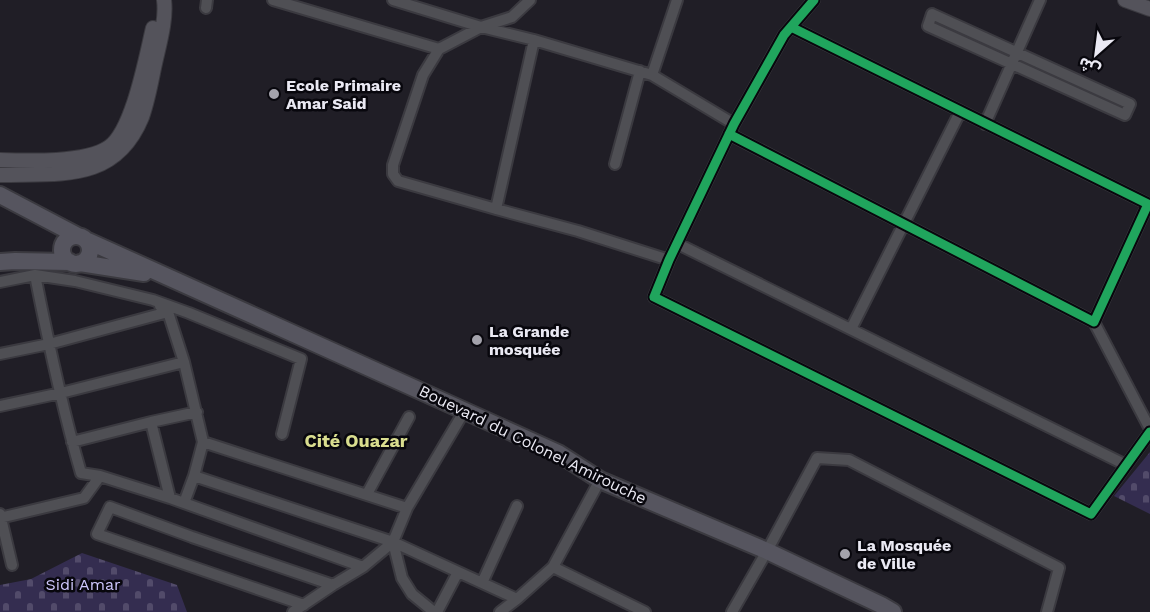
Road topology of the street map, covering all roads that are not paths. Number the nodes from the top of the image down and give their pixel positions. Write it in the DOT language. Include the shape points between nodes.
graph roads {
  1 [pos="163,0"];
  2 [pos="273,0"];
  3 [pos="396,0"];
  4 [pos="530,0"];
  5 [pos="677,0"];
  6 [pos="814,0"];
  7 [pos="1040,0"];
  8 [pos="1125,0"];
  9 [pos="290,2"];
  10 [pos="1150,9"];
  11 [pos="481,27"];
  12 [pos="791,27"];
  13 [pos="534,40"];
  14 [pos="439,49"];
  15 [pos="1017,53"];
  16 [pos="1012,64"];
  17 [pos="640,71"];
  18 [pos="652,75"];
  19 [pos="960,112"];
  20 [pos="985,124"];
  21 [pos="731,129"];
  22 [pos="615,164"];
  23 [pos="1,168"];
  24 [pos="3,197"];
  25 [pos="1149,202"];
  26 [pos="496,209"];
  27 [pos="904,224"];
  28 [pos="74,240"];
  29 [pos="678,243"];
  30 [pos="669,260"];
  31 [pos="7,262"];
  32 [pos="75,263"];
  33 [pos="35,275"];
  34 [pos="171,278"];
  35 [pos="0,282"];
  36 [pos="153,300"];
  37 [pos="168,312"];
  38 [pos="1094,322"];
  39 [pos="851,329"];
  40 [pos="49,344"];
  41 [pos="0,354"];
  42 [pos="184,362"];
  43 [pos="61,393"];
  44 [pos="0,406"];
  45 [pos="465,410"];
  46 [pos="197,412"];
  47 [pos="409,417"];
  48 [pos="151,422"];
  49 [pos="1150,430"];
  50 [pos="282,434"];
  51 [pos="72,442"];
  52 [pos="203,442"];
  53 [pos="1126,465"];
  54 [pos="100,476"];
  55 [pos="194,476"];
  56 [pos="600,480"];
  57 [pos="367,494"];
  58 [pos="170,498"];
  59 [pos="184,503"];
  60 [pos="517,506"];
  61 [pos="407,508"];
  62 [pos="0,517"];
  63 [pos="393,542"];
  64 [pos="767,551"];
  65 [pos="12,565"];
  66 [pos="363,567"];
  67 [pos="554,567"];
  68 [pos="458,572"];
  69 [pos="482,583"];
  70 [pos="333,585"];
  71 [pos="517,599"];
  72 [pos="304,605"];
  73 [pos="884,610"];
  74 [pos="293,612"];
  75 [pos="436,612"];
  76 [pos="500,612"];
  77 [pos="645,612"];
  78 [pos="732,612"];
  79 [pos="1047,612"];
  1 -- 23 [label="main road" via="155,17 134,103 114,143 99,153 81,157"];
  2 -- 9 [label="street"];
  3 -- 11 [label="street"];
  4 -- 11 [label="street" via="512,17"];
  5 -- 18 [label="street"];
  6 -- 12 [label="street"];
  7 -- 15 [label="street"];
  8 -- 10 [label="main road"];
  9 -- 14 [label="street"];
  11 -- 13 [label="street"];
  11 -- 14 [label="street"];
  12 -- 19 [label="street"];
  12 -- 21 [label="street"];
  13 -- 17 [label="street"];
  13 -- 26 [label="street"];
  14 -- 26 [label="street" via="423,75 393,174 398,181"];
  15 -- 16 [label="street"];
  15 -- 16 [label="street" via="932,14 928,26"];
  15 -- 16 [label="street" via="1130,104 1125,115"];
  16 -- 20 [label="street"];
  17 -- 18 [label="street"];
  17 -- 22 [label="street"];
  18 -- 21 [label="street"];
  19 -- 20 [label="street"];
  19 -- 27 [label="street"];
  20 -- 25 [label="street"];
  21 -- 27 [label="street"];
  21 -- 29 [label="street"];
  23 -- 24 [label="main road"];
  24 -- 28 [label="main road, Bouevard du Colonel Amirouche" via="52,222"];
  25 -- 38 [label="street"];
  26 -- 30 [label="street"];
  27 -- 38 [label="street"];
  27 -- 39 [label="street"];
  28 -- 31 [label="main road"];
  28 -- 32 [label="main road" via="63,253"];
  28 -- 32 [label="main road" via="90,250 84,262"];
  28 -- 34 [label="main road, Bouevard du Colonel Amirouche"];
  29 -- 30 [label="street"];
  29 -- 39 [label="street"];
  30 -- 53 [label="street" via="654,297 1091,514"];
  31 -- 32 [label="main road, Bouevard du Colonel Amirouche"];
  32 -- 34 [label="main road, Bouevard du Colonel Amirouche"];
  33 -- 35 [label="street"];
  33 -- 36 [label="street"];
  33 -- 40 [label="street"];
  34 -- 45 [label="main road, Bouevard du Colonel Amirouche"];
  36 -- 37 [label="street"];
  36 -- 50 [label="street" via="301,359"];
  37 -- 40 [label="street"];
  37 -- 42 [label="street"];
  38 -- 49 [label="street"];
  39 -- 53 [label="street"];
  40 -- 41 [label="street"];
  40 -- 43 [label="street"];
  42 -- 43 [label="street"];
  42 -- 46 [label="street"];
  43 -- 44 [label="street"];
  43 -- 51 [label="street"];
  45 -- 56 [label="main road, Bouevard du Colonel Amirouche" via="558,453"];
  45 -- 61 [label="street"];
  46 -- 48 [label="street"];
  46 -- 52 [label="street"];
  47 -- 57 [label="street"];
  48 -- 51 [label="street"];
  48 -- 58 [label="street"];
  49 -- 53 [label="street"];
  51 -- 54 [label="street" via="81,473"];
  52 -- 55 [label="street"];
  52 -- 57 [label="street"];
  54 -- 58 [label="street"];
  54 -- 62 [label="street" via="84,498"];
  55 -- 59 [label="street"];
  55 -- 63 [label="street"];
  56 -- 64 [label="main road, Bouevard du Colonel Amirouche"];
  56 -- 67 [label="street"];
  57 -- 61 [label="street"];
  58 -- 59 [label="street"];
  59 -- 66 [label="street"];
  60 -- 69 [label="street"];
  61 -- 63 [label="street"];
  62 -- 65 [label="street"];
  63 -- 66 [label="street"];
  63 -- 68 [label="street"];
  63 -- 75 [label="street" via="402,578 412,594"];
  64 -- 73 [label="main road, Bouevard du Colonel Amirouche"];
  64 -- 78 [label="street"];
  64 -- 79 [label="street" via="817,458 849,460 1059,568"];
  66 -- 70 [label="street"];
  67 -- 71 [label="street"];
  67 -- 77 [label="street"];
  68 -- 69 [label="street"];
  68 -- 75 [label="street"];
  69 -- 71 [label="street"];
  70 -- 72 [label="street"];
  70 -- 72 [label="street" via="110,507 97,534"];
  71 -- 76 [label="street"];
  72 -- 74 [label="street"];
}
